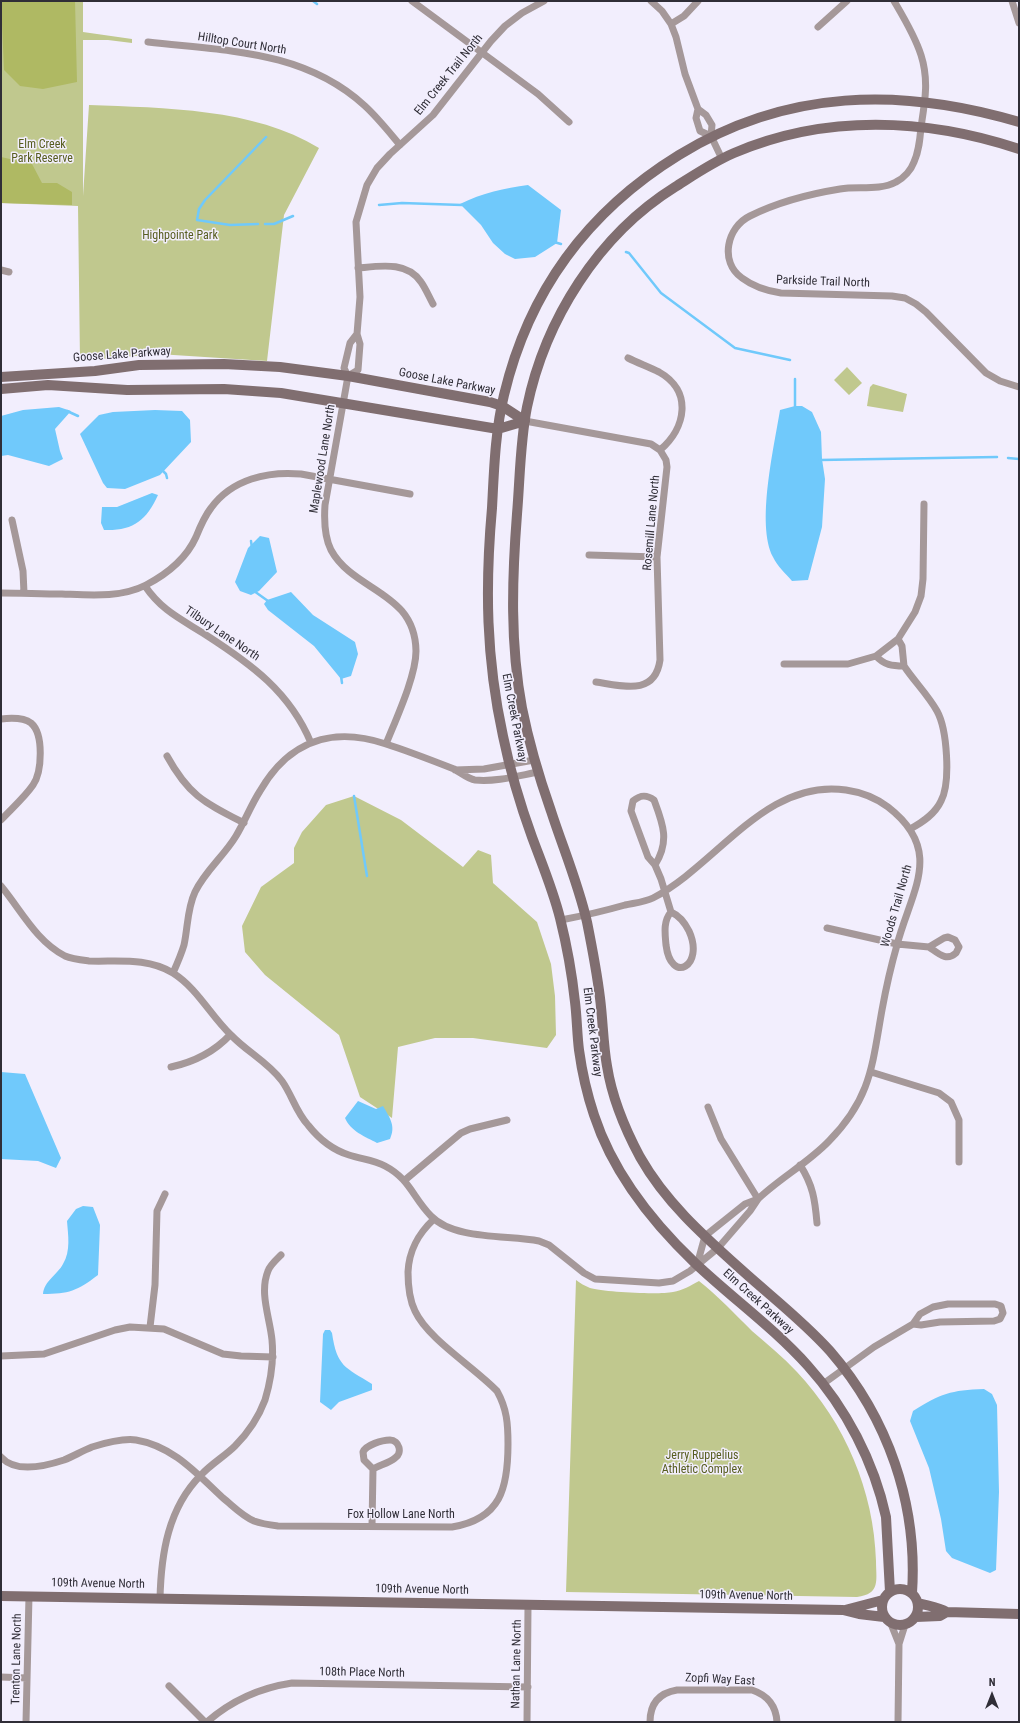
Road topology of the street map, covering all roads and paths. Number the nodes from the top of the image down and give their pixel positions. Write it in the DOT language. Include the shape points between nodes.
graph roads {
  1 [pos="412,1"];
  2 [pos="544,1"];
  3 [pos="651,1"];
  4 [pos="698,1"];
  5 [pos="847,1"];
  6 [pos="894,1"];
  7 [pos="1012,1"];
  8 [pos="1019,23"];
  9 [pos="671,24"];
  10 [pos="818,27"];
  11 [pos="148,42"];
  12 [pos="481,52"];
  13 [pos="925,101"];
  14 [pos="698,109"];
  15 [pos="569,122"];
  16 [pos="1019,122"];
  17 [pos="921,126"];
  18 [pos="711,136"];
  19 [pos="400,145"];
  20 [pos="1019,148"];
  21 [pos="722,159"];
  22 [pos="358,268"];
  23 [pos="1,270"];
  24 [pos="9,272"];
  25 [pos="433,304"];
  26 [pos="357,334"];
  27 [pos="628,358"];
  28 [pos="348,376"];
  29 [pos="1,377"];
  30 [pos="1019,387"];
  31 [pos="1,389"];
  32 [pos="344,402"];
  33 [pos="502,406"];
  34 [pos="525,421"];
  35 [pos="498,429"];
  36 [pos="660,450"];
  37 [pos="330,479"];
  38 [pos="410,494"];
  39 [pos="924,504"];
  40 [pos="12,520"];
  41 [pos="589,555"];
  42 [pos="657,557"];
  43 [pos="145,586"];
  44 [pos="1,593"];
  45 [pos="24,593"];
  46 [pos="898,639"];
  47 [pos="876,656"];
  48 [pos="784,664"];
  49 [pos="904,666"];
  50 [pos="596,682"];
  51 [pos="1,719"];
  52 [pos="311,743"];
  53 [pos="386,744"];
  54 [pos="167,756"];
  55 [pos="534,760"];
  56 [pos="509,765"];
  57 [pos="455,770"];
  58 [pos="538,772"];
  59 [pos="512,777"];
  60 [pos="1,820"];
  61 [pos="244,823"];
  62 [pos="910,829"];
  63 [pos="655,865"];
  64 [pos="1,886"];
  65 [pos="664,891"];
  66 [pos="671,912"];
  67 [pos="585,915"];
  68 [pos="561,920"];
  69 [pos="828,928"];
  70 [pos="897,944"];
  71 [pos="929,947"];
  72 [pos="172,973"];
  73 [pos="230,1035"];
  74 [pos="171,1067"];
  75 [pos="871,1072"];
  76 [pos="708,1107"];
  77 [pos="507,1120"];
  78 [pos="959,1162"];
  79 [pos="800,1165"];
  80 [pos="405,1180"];
  81 [pos="165,1194"];
  82 [pos="758,1199"];
  83 [pos="434,1219"];
  84 [pos="817,1223"];
  85 [pos="705,1236"];
  86 [pos="718,1248"];
  87 [pos="281,1255"];
  88 [pos="697,1265"];
  89 [pos="913,1324"];
  90 [pos="150,1327"];
  91 [pos="1,1356"];
  92 [pos="273,1357"];
  93 [pos="844,1368"];
  94 [pos="823,1384"];
  95 [pos="2,1461"];
  96 [pos="373,1469"];
  97 [pos="200,1476"];
  98 [pos="372,1526"];
  99 [pos="890,1592"];
  100 [pos="912,1593"];
  101 [pos="1,1596"];
  102 [pos="29,1596"];
  103 [pos="160,1598"];
  104 [pos="883,1600"];
  105 [pos="918,1602"];
  106 [pos="528,1606"];
  107 [pos="843,1610"];
  108 [pos="947,1612"];
  109 [pos="1019,1614"];
  110 [pos="916,1617"];
  111 [pos="887,1620"];
  112 [pos="905,1625"];
  113 [pos="899,1644"];
  114 [pos="1,1677"];
  115 [pos="27,1678"];
  116 [pos="168,1686"];
  117 [pos="528,1687"];
  118 [pos="26,1722"];
  119 [pos="206,1722"];
  120 [pos="527,1722"];
  121 [pos="650,1722"];
  122 [pos="777,1722"];
  123 [pos="898,1722"];
  1 -- 12 [label="street"];
  2 -- 12 [label="street, Elm Creek Trail North" via="505,26"];
  3 -- 9 [label="street"];
  4 -- 9 [label="street" via="684,16"];
  5 -- 10 [label="street"];
  6 -- 13 [label="street, Parkside Trail North" via="912,33 921,56"];
  7 -- 8 [label="street"];
  9 -- 14 [label="street"];
  11 -- 19 [label="street, Hilltop Court North" via="247,53 292,63 322,76 344,90 365,106"];
  12 -- 15 [label="street" via="538,94"];
  12 -- 19 [label="street, Elm Creek Trail North" via="433,115"];
  13 -- 16 [label="street, Elm Creek Parkway" via="958,106"];
  13 -- 17 [label="street, Parkside Trail North"];
  13 -- 18 [label="street, Elm Creek Parkway" via="860,99 804,105 749,121"];
  14 -- 18 [label="street" via="706,115 712,125"];
  14 -- 18 [label="street" via="696,118 700,131"];
  17 -- 20 [label="street, Elm Creek Parkway" via="992,139"];
  17 -- 21 [label="street, Elm Creek Parkway" via="876,124 833,127 766,141"];
  17 -- 30 [label="street, Parkside Trail North" via="914,164 897,182 885,186 841,189 810,195 749,216 734,230 728,250 730,260 741,278 767,291 905,298 926,312 986,373"];
  18 -- 21 [label="street"];
  18 -- 33 [label="street, Elm Creek Parkway" via="652,172 620,197 571,249 547,286 528,323 514,360"];
  19 -- 22 [label="street, Elm Creek Trail North" via="377,168 367,185 356,222"];
  21 -- 34 [label="street, Elm Creek Parkway" via="660,196 631,221 588,269 567,301 541,357"];
  22 -- 25 [label="street" via="390,266 408,270 421,282"];
  22 -- 26 [label="street, Elm Creek Trail North" via="360,297"];
  23 -- 24 [label="street"];
  26 -- 28 [label="street, Elm Creek Trail North" via="350,343 344,368"];
  26 -- 28 [label="street, Elm Creek Trail North" via="360,344 358,370"];
  27 -- 36 [label="street" via="660,372 679,393 682,413 680,426"];
  28 -- 29 [label="street, Goose Lake Parkway" via="224,364 139,365 95,371"];
  28 -- 32 [label="street, Maplewood Lane North"];
  28 -- 33 [label="street, Goose Lake Parkway"];
  31 -- 32 [label="street" via="48,385 127,390 224,389 280,392"];
  32 -- 35 [label="street"];
  32 -- 37 [label="street, Maplewood Lane North"];
  33 -- 34 [label="street, Goose Lake Parkway"];
  33 -- 35 [label="street, Elm Creek Parkway"];
  34 -- 35 [label="street"];
  34 -- 36 [label="street" via="640,441"];
  34 -- 55 [label="street, Elm Creek Parkway" via="515,539 513,621 521,703"];
  35 -- 56 [label="street, Elm Creek Parkway" via="487,561 487,602 494,688"];
  36 -- 42 [label="street, Rosemill Lane North" via="666,460 668,475"];
  37 -- 38 [label="street"];
  37 -- 43 [label="street" via="286,473 265,475 234,487 211,507 189,549 179,561 167,573"];
  37 -- 53 [label="street, Maplewood Lane North" via="324,521 331,549 348,572 394,603 404,614 414,639 414,665 411,677"];
  39 -- 46 [label="street" via="921,596 915,612"];
  40 -- 45 [label="street"];
  41 -- 42 [label="street"];
  42 -- 50 [label="street, Rosemill Lane North" via="659,668 647,683 634,687"];
  43 -- 45 [label="street" via="106,595"];
  43 -- 52 [label="street, Tilbury Lane North" via="161,606 242,658 263,676 293,708"];
  44 -- 45 [label="street"];
  46 -- 47 [label="street"];
  46 -- 49 [label="street" via="902,646"];
  47 -- 48 [label="street" via="848,664"];
  47 -- 49 [label="street" via="882,662"];
  49 -- 62 [label="street" via="937,711 946,742 946,786 942,799 930,816"];
  51 -- 60 [label="street" via="23,719 30,722 36,729 40,746 33,785"];
  52 -- 53 [label="street" via="329,737 346,736"];
  52 -- 61 [label="street" via="294,751 280,762 259,791"];
  53 -- 57 [label="street"];
  54 -- 61 [label="street" via="177,773 203,801"];
  55 -- 56 [label="street"];
  55 -- 58 [label="street, Elm Creek Parkway"];
  56 -- 57 [label="street"];
  56 -- 59 [label="street, Elm Creek Parkway"];
  57 -- 59 [label="street" via="473,780 492,781"];
  58 -- 59 [label="street"];
  58 -- 67 [label="street, Elm Creek Parkway"];
  59 -- 68 [label="street, Elm Creek Parkway"];
  61 -- 72 [label="street" via="233,842 205,875 195,893 189,911 184,945"];
  62 -- 65 [label="street, Woods Trail North" via="885,805 853,791 835,788 800,793 783,799 767,810"];
  62 -- 70 [label="street, Woods Trail North" via="919,849 920,874"];
  63 -- 63 [label="street" via="665,840 661,820 654,800 644,796 638,797 633,801 631,810 648,857"];
  63 -- 65 [label="street"];
  64 -- 72 [label="street" via="44,941 67,957 143,962"];
  65 -- 66 [label="street"];
  65 -- 67 [label="street, Woods Trail North" via="651,899"];
  66 -- 66 [label="street" via="677,914 686,924 693,939 694,951 691,962 681,968 673,965 666,946 666,918"];
  67 -- 68 [label="street, Woods Trail North"];
  67 -- 85 [label="street, Elm Creek Parkway" via="601,1002 607,1068 616,1103 642,1160 662,1190"];
  68 -- 88 [label="street, Elm Creek Parkway" via="576,1008 579,1050 587,1091 597,1123 609,1151 634,1193 670,1238"];
  69 -- 70 [label="street"];
  70 -- 71 [label="street"];
  70 -- 75 [label="street, Woods Trail North"];
  72 -- 73 [label="street" via="192,988"];
  73 -- 74 [label="street" via="211,1051 185,1064"];
  73 -- 80 [label="street" via="271,1068 283,1083 299,1114 327,1144 348,1155 384,1166"];
  75 -- 78 [label="street" via="939,1093 951,1102 959,1120"];
  75 -- 79 [label="street, Woods Trail North" via="858,1105 849,1119 829,1142"];
  76 -- 82 [label="street" via="721,1139"];
  77 -- 80 [label="street" via="461,1133"];
  79 -- 82 [label="street, Woods Trail North"];
  79 -- 84 [label="street" via="814,1194"];
  80 -- 83 [label="street, Woods Trail North"];
  81 -- 90 [label="street" via="157,1211 155,1284"];
  82 -- 85 [label="street, Woods Trail North" via="745,1204"];
  82 -- 86 [label="street, Woods Trail North"];
  83 -- 88 [label="street, Woods Trail North" via="455,1231 540,1241 595,1279 659,1283 673,1281"];
  83 -- 98 [label="street, Fox Hollow Lane North" via="418,1237 411,1250 408,1280 411,1302 423,1324 489,1383 503,1402 508,1424 506,1479 496,1503 472,1522 452,1527"];
  85 -- 86 [label="street, Elm Creek Parkway"];
  85 -- 88 [label="street"];
  86 -- 88 [label="street, Woods Trail North"];
  86 -- 93 [label="street, Elm Creek Parkway" via="827,1348"];
  87 -- 92 [label="street" via="268,1270 265,1281"];
  88 -- 94 [label="street, Elm Creek Parkway" via="772,1331"];
  89 -- 89 [label="street" via="994,1321 1000,1319 1003,1313 1001,1306 995,1304 948,1304 933,1307 920,1314"];
  89 -- 93 [label="street"];
  90 -- 91 [label="street" via="115,1330 44,1354"];
  90 -- 92 [label="street" via="177,1333 223,1354"];
  92 -- 97 [label="street" via="269,1387 257,1417 235,1446"];
  93 -- 94 [label="street"];
  93 -- 100 [label="street, Elm Creek Parkway" via="876,1418 902,1481 913,1550"];
  94 -- 99 [label="street, Elm Creek Parkway" via="855,1434 879,1490 886,1517"];
  95 -- 97 [label="street, Fox Hollow Lane North" via="23,1467 37,1467 115,1441 134,1440 164,1448"];
  96 -- 96 [label="street" via="363,1457 364,1448 390,1440 395,1442 400,1450 398,1456"];
  96 -- 98 [label="street"];
  97 -- 98 [label="street, Fox Hollow Lane North" via="237,1510 264,1524"];
  97 -- 103 [label="street" via="180,1502 165,1540"];
  99 -- 100 [label="street" via="901,1589"];
  99 -- 104 [label="street"];
  100 -- 105 [label="street"];
  101 -- 102 [label="street, 109th Avenue North"];
  102 -- 103 [label="street, 109th Avenue North"];
  102 -- 115 [label="street, Trenton Lane North"];
  103 -- 106 [label="street, 109th Avenue North"];
  104 -- 107 [label="street, 109th Avenue North"];
  104 -- 111 [label="street" via="881,1606"];
  105 -- 108 [label="street"];
  105 -- 110 [label="street"];
  106 -- 107 [label="street, 109th Avenue North"];
  106 -- 117 [label="street, Nathan Lane North"];
  107 -- 111 [label="street, 109th Avenue North"];
  108 -- 109 [label="street"];
  108 -- 110 [label="street" via="940,1616"];
  110 -- 112 [label="street"];
  111 -- 112 [label="street" via="898,1626"];
  111 -- 113 [label="street"];
  112 -- 113 [label="street"];
  113 -- 123 [label="street"];
  114 -- 115 [label="street"];
  115 -- 118 [label="street, Trenton Lane North"];
  116 -- 119 [label="street"];
  117 -- 119 [label="street, 108th Place North" via="292,1683 250,1694 222,1709"];
  117 -- 120 [label="street, Nathan Lane North"];
  121 -- 122 [label="street, Zopfi Way East" via="654,1702 660,1695 677,1690 752,1690 767,1698 772,1704"];
}
